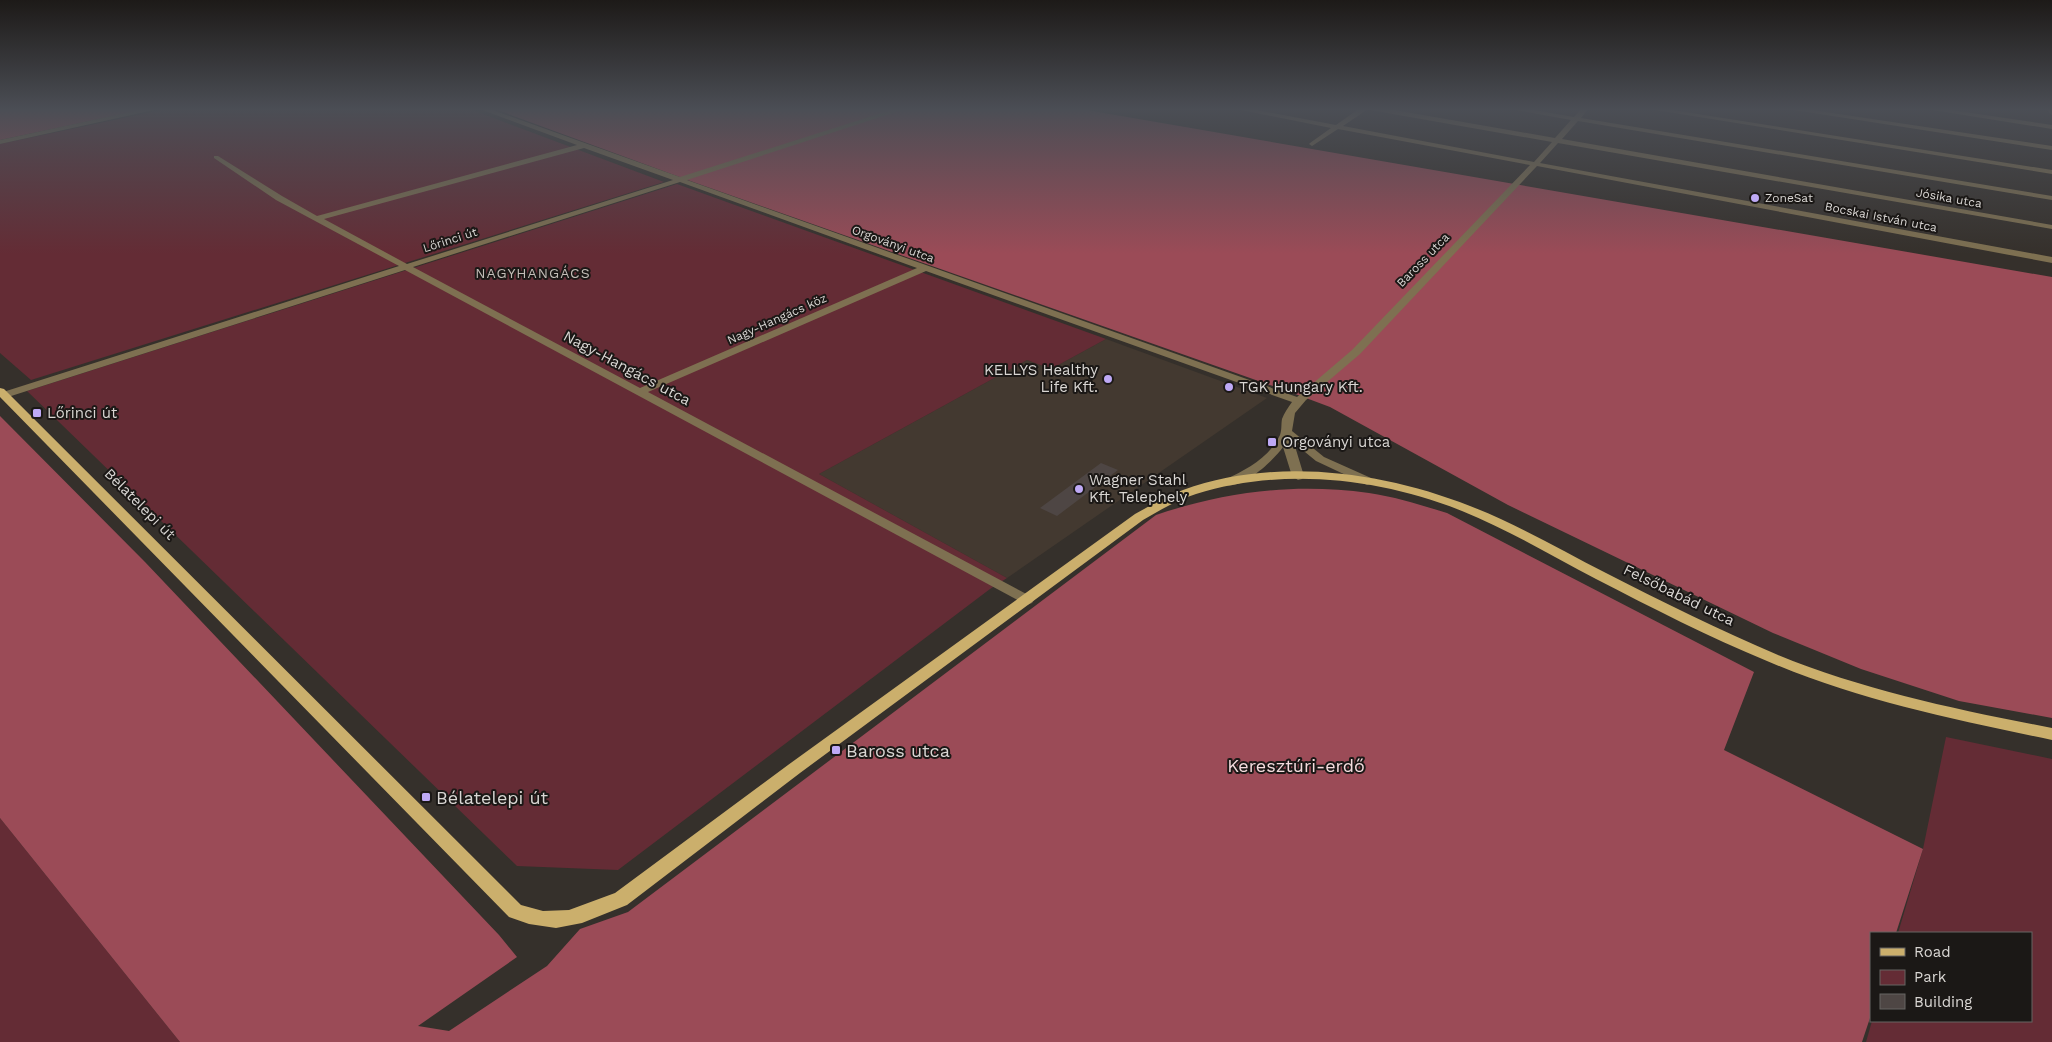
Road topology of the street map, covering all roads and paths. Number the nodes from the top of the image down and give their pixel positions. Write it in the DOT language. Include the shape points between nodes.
graph roads {
  1 [pos="216,157"];
  2 [pos="543,157"];
  3 [pos="612,157"];
  4 [pos="752,157"];
  5 [pos="1497,157"];
  6 [pos="1544,157"];
  7 [pos="1648,157"];
  8 [pos="1800,157"];
  9 [pos="1954,157"];
  10 [pos="1537,164"];
  11 [pos="2052,172"];
  12 [pos="679,180"];
  13 [pos="2052,198"];
  14 [pos="318,218"];
  15 [pos="2052,227"];
  16 [pos="2052,260"];
  17 [pos="406,267"];
  18 [pos="924,268"];
  19 [pos="639,392"];
  20 [pos="2,393"];
  21 [pos="1298,401"];
  22 [pos="1287,432"];
  23 [pos="1298,476"];
  24 [pos="1367,481"];
  25 [pos="1230,482"];
  26 [pos="1027,600"];
  27 [pos="2052,734"];
  28 [pos="560,920"];
  1 -- 14 [label="street, Nagy-Hangács utca" via="279,198"];
  2 -- 14 [label="street"];
  3 -- 12 [label="street, Orgoványi utca"];
  4 -- 12 [label="street, Lőrinci út"];
  5 -- 10 [label="street, Bocskai István utca"];
  6 -- 10 [label="street, Baross utca"];
  7 -- 15 [label="street, Jósika utca"];
  8 -- 13 [label="street"];
  9 -- 11 [label="street"];
  10 -- 16 [label="street, Bocskai István utca"];
  10 -- 21 [label="street, Baross utca" via="1343,365"];
  12 -- 17 [label="street, Lőrinci út"];
  12 -- 18 [label="street, Orgoványi utca"];
  14 -- 17 [label="street, Nagy-Hangács utca"];
  17 -- 19 [label="street, Nagy-Hangács utca"];
  17 -- 20 [label="street, Lőrinci út"];
  18 -- 19 [label="street, Nagy-Hangács köz"];
  18 -- 21 [label="street, Orgoványi utca"];
  19 -- 26 [label="street, Nagy-Hangács utca"];
  20 -- 28 [label="main road, Bélatelepi út" via="515,911 531,918"];
  21 -- 22 [label="street, Baross utca" via="1286,420"];
  22 -- 23 [label="street, Baross utca"];
  22 -- 24 [label="street" via="1320,459"];
  22 -- 25 [label="street, Baross utca" via="1281,444 1258,467"];
  23 -- 24 [label="main road, Felsőbabád utca"];
  23 -- 25 [label="main road, Baross utca"];
  24 -- 27 [label="main road, Felsőbabád utca" via="1418,492 1475,512 1694,624 1814,674 1935,711"];
  25 -- 26 [label="main road, Baross utca" via="1190,492 1139,517"];
  26 -- 28 [label="main road, Baross utca" via="621,899 590,913"];
}
